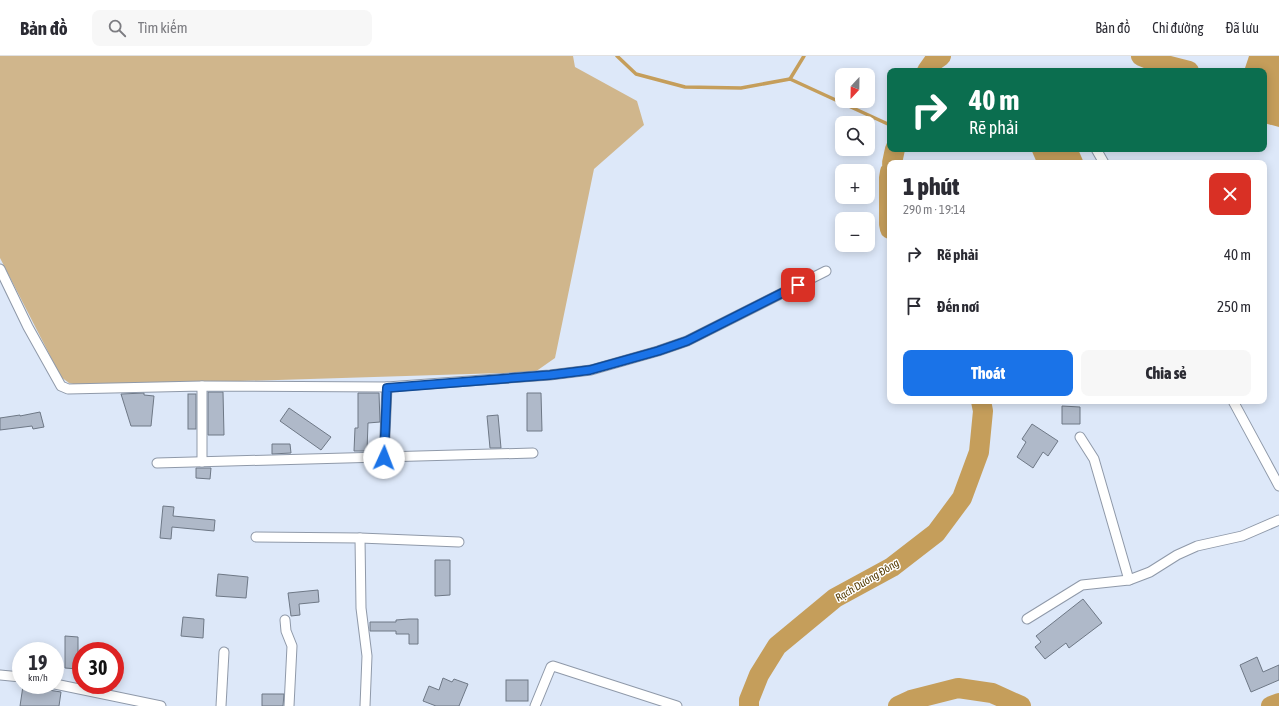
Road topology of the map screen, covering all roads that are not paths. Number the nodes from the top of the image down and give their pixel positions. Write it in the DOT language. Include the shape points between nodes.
graph roads {
  1 [pos="0,269"];
  2 [pos="826,272"];
  3 [pos="202,386"];
  4 [pos="387,388"];
  5 [pos="1235,404"];
  6 [pos="1080,437"];
  7 [pos="533,453"];
  8 [pos="384,458"];
  9 [pos="202,462"];
  10 [pos="157,463"];
  11 [pos="1279,486"];
  12 [pos="1279,520"];
  13 [pos="256,537"];
  14 [pos="360,538"];
  15 [pos="459,542"];
  16 [pos="1128,580"];
  17 [pos="1027,619"];
  18 [pos="285,620"];
  19 [pos="224,652"];
  20 [pos="0,675"];
  21 [pos="12,676"];
  22 [pos="64,686"];
  23 [pos="161,706"];
  24 [pos="221,706"];
  25 [pos="289,706"];
  26 [pos="365,706"];
  27 [pos="535,706"];
  28 [pos="677,706"];
  1 -- 3 [label="street" via="28,327 64,388"];
  2 -- 4 [label="street" via="687,341 590,370"];
  3 -- 4 [label="street"];
  3 -- 9 [label="street"];
  4 -- 8 [label="street"];
  5 -- 11 [label="street"];
  6 -- 16 [label="street" via="1094,459"];
  7 -- 8 [label="street"];
  8 -- 9 [label="street"];
  9 -- 10 [label="street"];
  12 -- 16 [label="street" via="1242,536 1197,546 1150,572"];
  13 -- 14 [label="street"];
  14 -- 15 [label="street"];
  14 -- 26 [label="street" via="361,608 367,656"];
  16 -- 17 [label="street" via="1082,585"];
  18 -- 25 [label="street" via="292,646"];
  19 -- 24 [label="street"];
  20 -- 21 [label="street"];
  22 -- 23 [label="street"];
  27 -- 28 [label="street" via="553,666"];
}
